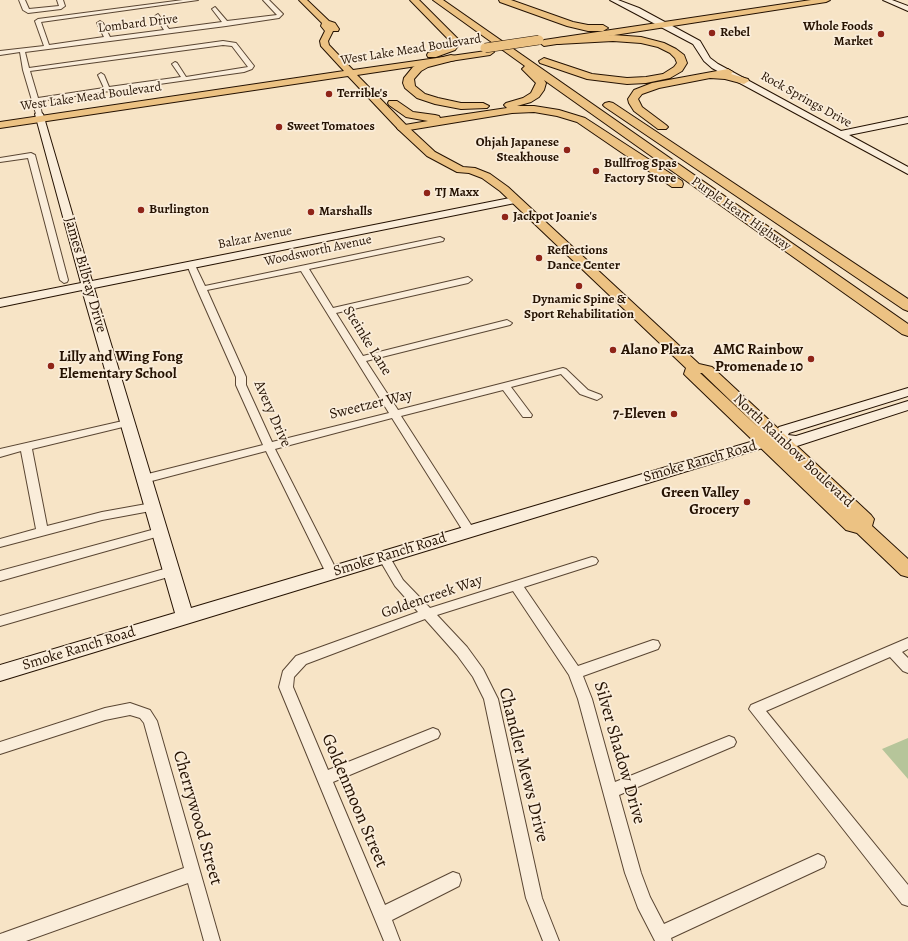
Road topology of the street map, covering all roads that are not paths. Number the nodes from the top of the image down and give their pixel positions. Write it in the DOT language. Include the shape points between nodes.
graph roads {
  1 [pos="22,0"];
  2 [pos="60,0"];
  3 [pos="195,0"];
  4 [pos="266,0"];
  5 [pos="303,0"];
  6 [pos="414,0"];
  7 [pos="437,0"];
  8 [pos="502,0"];
  9 [pos="613,0"];
  10 [pos="799,0"];
  11 [pos="808,0"];
  12 [pos="826,0"];
  13 [pos="886,0"];
  14 [pos="893,0"];
  15 [pos="787,4"];
  16 [pos="908,7"];
  17 [pos="214,9"];
  18 [pos="734,12"];
  19 [pos="158,16"];
  20 [pos="100,23"];
  21 [pos="226,24"];
  22 [pos="657,24"];
  23 [pos="625,27"];
  24 [pos="168,31"];
  25 [pos="485,34"];
  26 [pos="508,36"];
  27 [pos="108,39"];
  28 [pos="542,41"];
  29 [pos="558,41"];
  30 [pos="47,47"];
  31 [pos="26,50"];
  32 [pos="487,50"];
  33 [pos="0,53"];
  34 [pos="421,57"];
  35 [pos="538,57"];
  36 [pos="451,58"];
  37 [pos="176,64"];
  38 [pos="26,70"];
  39 [pos="355,70"];
  40 [pos="728,72"];
  41 [pos="101,74"];
  42 [pos="708,76"];
  43 [pos="184,78"];
  44 [pos="280,78"];
  45 [pos="538,79"];
  46 [pos="744,81"];
  47 [pos="583,87"];
  48 [pos="107,89"];
  49 [pos="216,91"];
  50 [pos="166,96"];
  51 [pos="35,100"];
  52 [pos="602,101"];
  53 [pos="139,102"];
  54 [pos="393,103"];
  55 [pos="40,117"];
  56 [pos="436,118"];
  57 [pos="0,120"];
  58 [pos="908,120"];
  59 [pos="0,125"];
  60 [pos="408,125"];
  61 [pos="840,134"];
  62 [pos="0,160"];
  63 [pos="908,171"];
  64 [pos="515,200"];
  65 [pos="803,237"];
  66 [pos="440,240"];
  67 [pos="191,265"];
  68 [pos="304,268"];
  69 [pos="64,280"];
  70 [pos="468,280"];
  71 [pos="88,285"];
  72 [pos="201,289"];
  73 [pos="0,303"];
  74 [pos="908,306"];
  75 [pos="331,311"];
  76 [pos="507,323"];
  77 [pos="908,332"];
  78 [pos="908,342"];
  79 [pos="361,359"];
  80 [pos="505,386"];
  81 [pos="908,392"];
  82 [pos="597,397"];
  83 [pos="908,405"];
  84 [pos="395,414"];
  85 [pos="527,415"];
  86 [pos="127,423"];
  87 [pos="772,441"];
  88 [pos="26,447"];
  89 [pos="269,447"];
  90 [pos="0,453"];
  91 [pos="144,479"];
  92 [pos="152,507"];
  93 [pos="469,531"];
  94 [pos="42,532"];
  95 [pos="159,532"];
  96 [pos="0,543"];
  97 [pos="384,557"];
  98 [pos="592,561"];
  99 [pos="908,570"];
  100 [pos="171,572"];
  101 [pos="332,573"];
  102 [pos="0,576"];
  103 [pos="516,586"];
  104 [pos="428,613"];
  105 [pos="185,617"];
  106 [pos="0,621"];
  107 [pos="908,643"];
  108 [pos="653,645"];
  109 [pos="892,650"];
  110 [pos="908,667"];
  111 [pos="0,673"];
  112 [pos="574,673"];
  113 [pos="288,675"];
  114 [pos="433,734"];
  115 [pos="729,742"];
  116 [pos="0,748"];
  117 [pos="324,779"];
  118 [pos="612,791"];
  119 [pos="818,862"];
  120 [pos="193,873"];
  121 [pos="453,880"];
  122 [pos="908,898"];
  123 [pos="382,916"];
  124 [pos="662,938"];
  125 [pos="3,941"];
  126 [pos="212,941"];
  127 [pos="392,941"];
  128 [pos="551,941"];
  1 -- 2 [label="street" via="28,11 61,7"];
  3 -- 30 [label="street" via="109,8 40,20 38,21"];
  4 -- 21 [label="street, Lombard Drive" via="280,14 279,16"];
  5 -- 39 [label="main road, North Rainbow Boulevard" via="326,23 329,31 324,44"];
  6 -- 34 [label="highway" via="456,42 448,50"];
  7 -- 25 [label="highway, Purple Heart Highway"];
  8 -- 23 [label="highway" via="578,26"];
  9 -- 22 [label="street, Rock Springs Drive"];
  10 -- 15 [label="main road, West Lake Mead Boulevard"];
  11 -- 15 [label="main road"];
  12 -- 15 [label="main road, West Lake Mead Boulevard"];
  13 -- 16 [label="street"];
  14 -- 16 [label="street"];
  15 -- 18 [label="main road, West Lake Mead Boulevard"];
  17 -- 21 [label="street"];
  18 -- 22 [label="main road, West Lake Mead Boulevard"];
  18 -- 22 [label="main road, West Lake Mead Boulevard"];
  19 -- 24 [label="street"];
  20 -- 27 [label="street"];
  21 -- 24 [label="street, Lombard Drive"];
  22 -- 23 [label="main road, West Lake Mead Boulevard"];
  22 -- 29 [label="main road, West Lake Mead Boulevard"];
  22 -- 40 [label="street, Rock Springs Drive" via="697,43 710,62"];
  23 -- 28 [label="main road, West Lake Mead Boulevard"];
  24 -- 27 [label="street, Lombard Drive"];
  25 -- 45 [label="highway" via="490,43"];
  25 -- 77 [label="highway, Purple Heart Highway"];
  26 -- 35 [label="highway"];
  27 -- 30 [label="street, Lombard Drive"];
  28 -- 29 [label="main road, West Lake Mead Boulevard"];
  28 -- 32 [label="main road, West Lake Mead Boulevard"];
  29 -- 35 [label="highway" via="613,38 641,40 678,54 682,63 678,69 666,76 627,81 590,77"];
  30 -- 31 [label="street, Lombard Drive"];
  31 -- 33 [label="street, Lombard Drive"];
  31 -- 38 [label="street, James Bilbray Drive" via="22,54"];
  32 -- 34 [label="main road, West Lake Mead Boulevard"];
  32 -- 36 [label="main road, West Lake Mead Boulevard"];
  34 -- 39 [label="main road, West Lake Mead Boulevard"];
  35 -- 47 [label="highway"];
  36 -- 39 [label="main road, West Lake Mead Boulevard"];
  36 -- 45 [label="highway" via="416,69 409,78 410,88 435,102 480,107 505,104 528,96 537,87"];
  37 -- 43 [label="street"];
  38 -- 43 [label="street" via="230,43 234,44 251,66"];
  38 -- 51 [label="street, James Bilbray Drive"];
  39 -- 44 [label="main road, West Lake Mead Boulevard"];
  39 -- 49 [label="main road, West Lake Mead Boulevard"];
  39 -- 54 [label="main road, North Rainbow Boulevard"];
  39 -- 60 [label="main road, North Rainbow Boulevard"];
  40 -- 42 [label="highway"];
  40 -- 46 [label="street, Rock Springs Drive"];
  41 -- 48 [label="street"];
  42 -- 46 [label="highway" via="725,76"];
  42 -- 65 [label="highway" via="650,86 638,92 633,99 634,104 787,218"];
  43 -- 48 [label="street"];
  44 -- 49 [label="main road"];
  44 -- 50 [label="main road, West Lake Mead Boulevard"];
  45 -- 56 [label="highway" via="541,83 539,90 527,100"];
  46 -- 61 [label="street, Rock Springs Drive"];
  48 -- 51 [label="street"];
  49 -- 50 [label="main road"];
  49 -- 53 [label="main road, West Lake Mead Boulevard"];
  50 -- 53 [label="main road, West Lake Mead Boulevard"];
  51 -- 55 [label="street, James Bilbray Drive"];
  52 -- 65 [label="highway, Purple Heart Highway"];
  53 -- 55 [label="main road, West Lake Mead Boulevard"];
  54 -- 56 [label="highway" via="410,115"];
  54 -- 60 [label="main road, North Rainbow Boulevard"];
  55 -- 57 [label="main road, West Lake Mead Boulevard"];
  55 -- 59 [label="main road, West Lake Mead Boulevard"];
  55 -- 71 [label="street, James Bilbray Drive"];
  56 -- 60 [label="highway"];
  58 -- 61 [label="street"];
  60 -- 64 [label="main road, North Rainbow Boulevard" via="431,154 461,170 471,170 495,182"];
  60 -- 78 [label="highway" via="522,109 559,113 581,120"];
  61 -- 63 [label="street, Rock Springs Drive"];
  62 -- 69 [label="street" via="31,155"];
  64 -- 67 [label="street, Balzar Avenue"];
  64 -- 87 [label="main road, North Rainbow Boulevard" via="694,367 707,370"];
  65 -- 74 [label="highway, Purple Heart Highway"];
  66 -- 68 [label="street, Woodsworth Avenue"];
  67 -- 71 [label="street, Balzar Avenue"];
  67 -- 72 [label="street, Avery Drive"];
  68 -- 72 [label="street, Woodsworth Avenue"];
  68 -- 75 [label="street, Steinke Lane"];
  70 -- 75 [label="street"];
  71 -- 73 [label="street, Balzar Avenue"];
  71 -- 86 [label="street, James Bilbray Drive"];
  72 -- 89 [label="street, Avery Drive"];
  75 -- 79 [label="street, Steinke Lane"];
  76 -- 79 [label="street"];
  79 -- 84 [label="street, Steinke Lane"];
  80 -- 82 [label="street, Sweetzer Way" via="563,371 584,392"];
  80 -- 84 [label="street, Sweetzer Way"];
  80 -- 85 [label="street"];
  81 -- 87 [label="street, Smoke Ranch Road" via="784,430"];
  83 -- 87 [label="street, Smoke Ranch Road" via="797,441"];
  84 -- 89 [label="street, Sweetzer Way"];
  84 -- 93 [label="street, Steinke Lane"];
  86 -- 88 [label="street"];
  86 -- 91 [label="street, James Bilbray Drive"];
  87 -- 93 [label="street, Smoke Ranch Road"];
  87 -- 99 [label="main road, North Rainbow Boulevard" via="852,526 863,528"];
  88 -- 90 [label="street"];
  88 -- 94 [label="street"];
  89 -- 91 [label="street, Sweetzer Way"];
  89 -- 101 [label="street, Avery Drive"];
  91 -- 92 [label="street, James Bilbray Drive"];
  92 -- 94 [label="street" via="102,516"];
  92 -- 95 [label="street, James Bilbray Drive"];
  93 -- 97 [label="street, Smoke Ranch Road"];
  94 -- 96 [label="street"];
  95 -- 100 [label="street, James Bilbray Drive"];
  95 -- 102 [label="street"];
  97 -- 101 [label="street, Smoke Ranch Road"];
  97 -- 104 [label="street, Chandler Mews Drive" via="399,583"];
  98 -- 103 [label="street, Goldencreek Way"];
  100 -- 105 [label="street, James Bilbray Drive"];
  100 -- 106 [label="street"];
  101 -- 105 [label="street, Smoke Ranch Road"];
  103 -- 104 [label="street, Goldencreek Way"];
  103 -- 112 [label="street, Silver Shadow Drive"];
  104 -- 113 [label="street, Goldencreek Way" via="301,660"];
  104 -- 128 [label="street, Chandler Mews Drive" via="462,651 478,673 491,699 534,898"];
  105 -- 111 [label="street, Smoke Ranch Road"];
  107 -- 109 [label="street"];
  108 -- 112 [label="street"];
  109 -- 110 [label="street"];
  109 -- 122 [label="street" via="756,709"];
  112 -- 118 [label="street, Silver Shadow Drive" via="585,699"];
  113 -- 117 [label="street, Goldenmoon Street" via="286,687"];
  114 -- 117 [label="street"];
  115 -- 118 [label="street"];
  116 -- 120 [label="street, Cherrywood Street" via="105,714 130,709 145,714 150,721"];
  117 -- 123 [label="street, Goldenmoon Street"];
  118 -- 124 [label="street, Silver Shadow Drive" via="633,873"];
  119 -- 124 [label="street"];
  120 -- 125 [label="street"];
  120 -- 126 [label="street, Cherrywood Street"];
  121 -- 123 [label="street"];
  123 -- 127 [label="street, Goldenmoon Street"];
}
